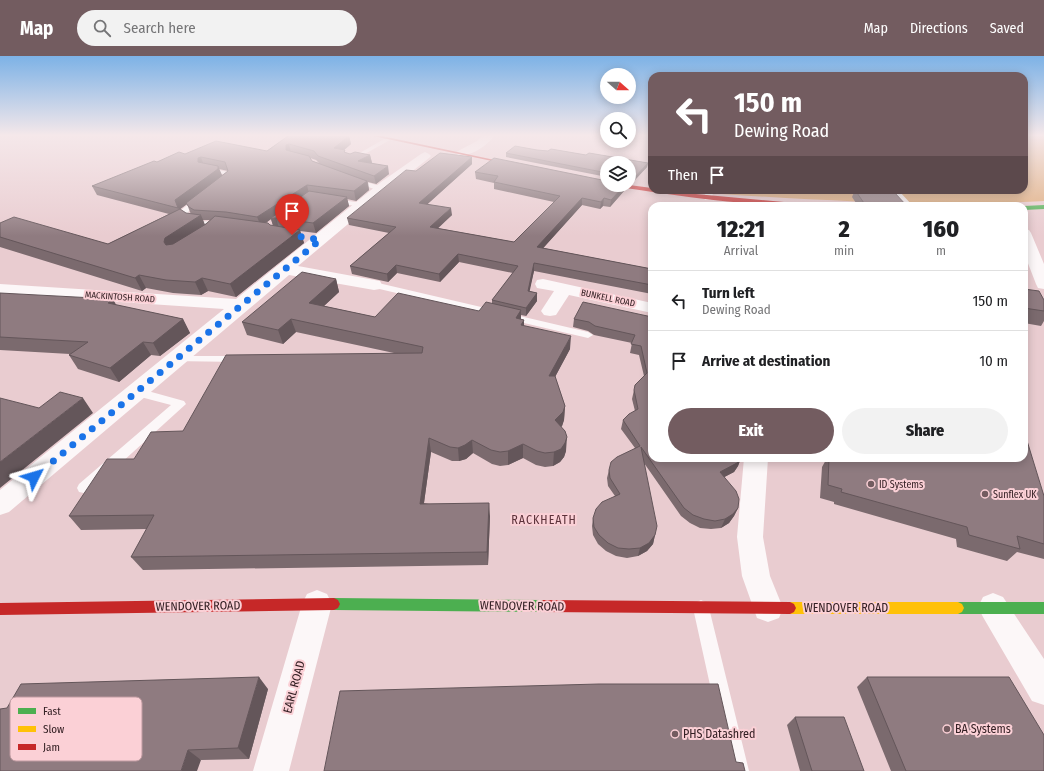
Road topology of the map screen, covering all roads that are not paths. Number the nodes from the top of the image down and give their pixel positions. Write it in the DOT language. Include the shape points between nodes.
graph roads {
  1 [pos="206,169"];
  2 [pos="407,169"];
  3 [pos="346,178"];
  4 [pos="383,187"];
  5 [pos="636,187"];
  6 [pos="648,188"];
  7 [pos="709,194"];
  8 [pos="898,194"];
  9 [pos="325,199"];
  10 [pos="774,202"];
  11 [pos="905,202"];
  12 [pos="362,205"];
  13 [pos="1044,207"];
  14 [pos="1028,208"];
  15 [pos="217,224"];
  16 [pos="229,225"];
  17 [pos="207,233"];
  18 [pos="299,236"];
  19 [pos="320,240"];
  20 [pos="1028,243"];
  21 [pos="285,268"];
  22 [pos="543,284"];
  23 [pos="1044,284"];
  24 [pos="374,285"];
  25 [pos="0,289"];
  26 [pos="564,289"];
  27 [pos="241,306"];
  28 [pos="648,307"];
  29 [pos="550,311"];
  30 [pos="588,334"];
  31 [pos="176,359"];
  32 [pos="248,359"];
  33 [pos="137,392"];
  34 [pos="756,462"];
  35 [pos="84,488"];
  36 [pos="0,505"];
  37 [pos="317,604"];
  38 [pos="993,607"];
  39 [pos="701,608"];
  40 [pos="768,608"];
  41 [pos="1044,608"];
  42 [pos="0,609"];
  43 [pos="1044,690"];
  44 [pos="271,771"];
  45 [pos="739,771"];
  1 -- 15 [label="lane" via="226,173 227,180 184,212 189,220 196,223"];
  2 -- 4 [label="street"];
  3 -- 4 [label="lane"];
  4 -- 12 [label="street"];
  5 -- 6 [label="street"];
  7 -- 10 [label="street"];
  8 -- 11 [label="lane"];
  9 -- 12 [label="lane"];
  12 -- 19 [label="street"];
  13 -- 14 [label="street"];
  15 -- 16 [label="lane"];
  15 -- 17 [label="lane"];
  18 -- 19 [label="street"];
  19 -- 21 [label="street"];
  20 -- 23 [label="street"];
  21 -- 24 [label="street"];
  21 -- 27 [label="street"];
  22 -- 26 [label="street, BUNKELL ROAD"];
  24 -- 30 [label="lane"];
  25 -- 27 [label="street, MACKINTOSH ROAD"];
  26 -- 28 [label="street, BUNKELL ROAD"];
  26 -- 29 [label="street"];
  27 -- 31 [label="street"];
  31 -- 32 [label="lane"];
  31 -- 33 [label="street"];
  33 -- 35 [label="lane" via="180,404"];
  33 -- 36 [label="street"];
  34 -- 40 [label="street" via="750,537 756,576"];
  37 -- 39 [label="street, WENDOVER ROAD"];
  37 -- 42 [label="street, WENDOVER ROAD"];
  37 -- 44 [label="street, EARL ROAD"];
  38 -- 40 [label="street, WENDOVER ROAD"];
  38 -- 41 [label="street, WENDOVER ROAD"];
  38 -- 43 [label="street"];
  39 -- 40 [label="street, WENDOVER ROAD"];
  39 -- 45 [label="lane"];
}
